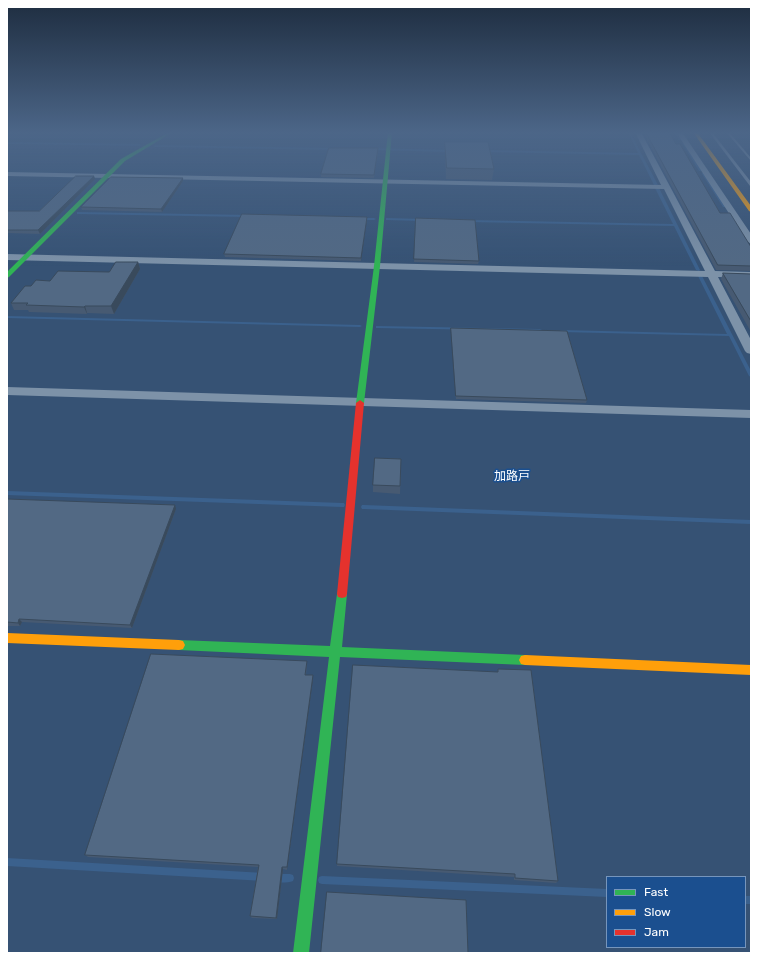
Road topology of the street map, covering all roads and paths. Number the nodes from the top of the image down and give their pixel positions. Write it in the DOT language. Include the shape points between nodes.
graph roads {
  1 [pos="105,177"];
  2 [pos="150,177"];
  3 [pos="385,177"];
  4 [pos="661,177"];
  5 [pos="709,177"];
  6 [pos="727,177"];
  7 [pos="745,177"];
  8 [pos="384,181"];
  9 [pos="751,185"];
  10 [pos="666,187"];
  11 [pos="751,210"];
  12 [pos="751,241"];
  13 [pos="7,257"];
  14 [pos="25,258"];
  15 [pos="377,266"];
  16 [pos="711,273"];
  17 [pos="751,275"];
  18 [pos="7,276"];
  19 [pos="751,351"];
  20 [pos="7,391"];
  21 [pos="360,402"];
  22 [pos="751,414"];
  23 [pos="7,638"];
  24 [pos="336,652"];
  25 [pos="751,670"];
  26 [pos="301,953"];
  1 -- 14 [label="street"];
  2 -- 8 [label="street"];
  3 -- 8 [label="street"];
  4 -- 10 [label="street"];
  5 -- 12 [label="street"];
  6 -- 11 [label="street"];
  7 -- 9 [label="lane"];
  8 -- 10 [label="street"];
  8 -- 15 [label="street"];
  10 -- 16 [label="street"];
  13 -- 14 [label="street"];
  14 -- 15 [label="street"];
  14 -- 18 [label="street"];
  15 -- 16 [label="street"];
  15 -- 21 [label="street"];
  16 -- 17 [label="street"];
  16 -- 19 [label="street"];
  20 -- 21 [label="street"];
  21 -- 22 [label="street"];
  21 -- 24 [label="street"];
  23 -- 24 [label="street"];
  24 -- 25 [label="street"];
  24 -- 26 [label="street"];
}
